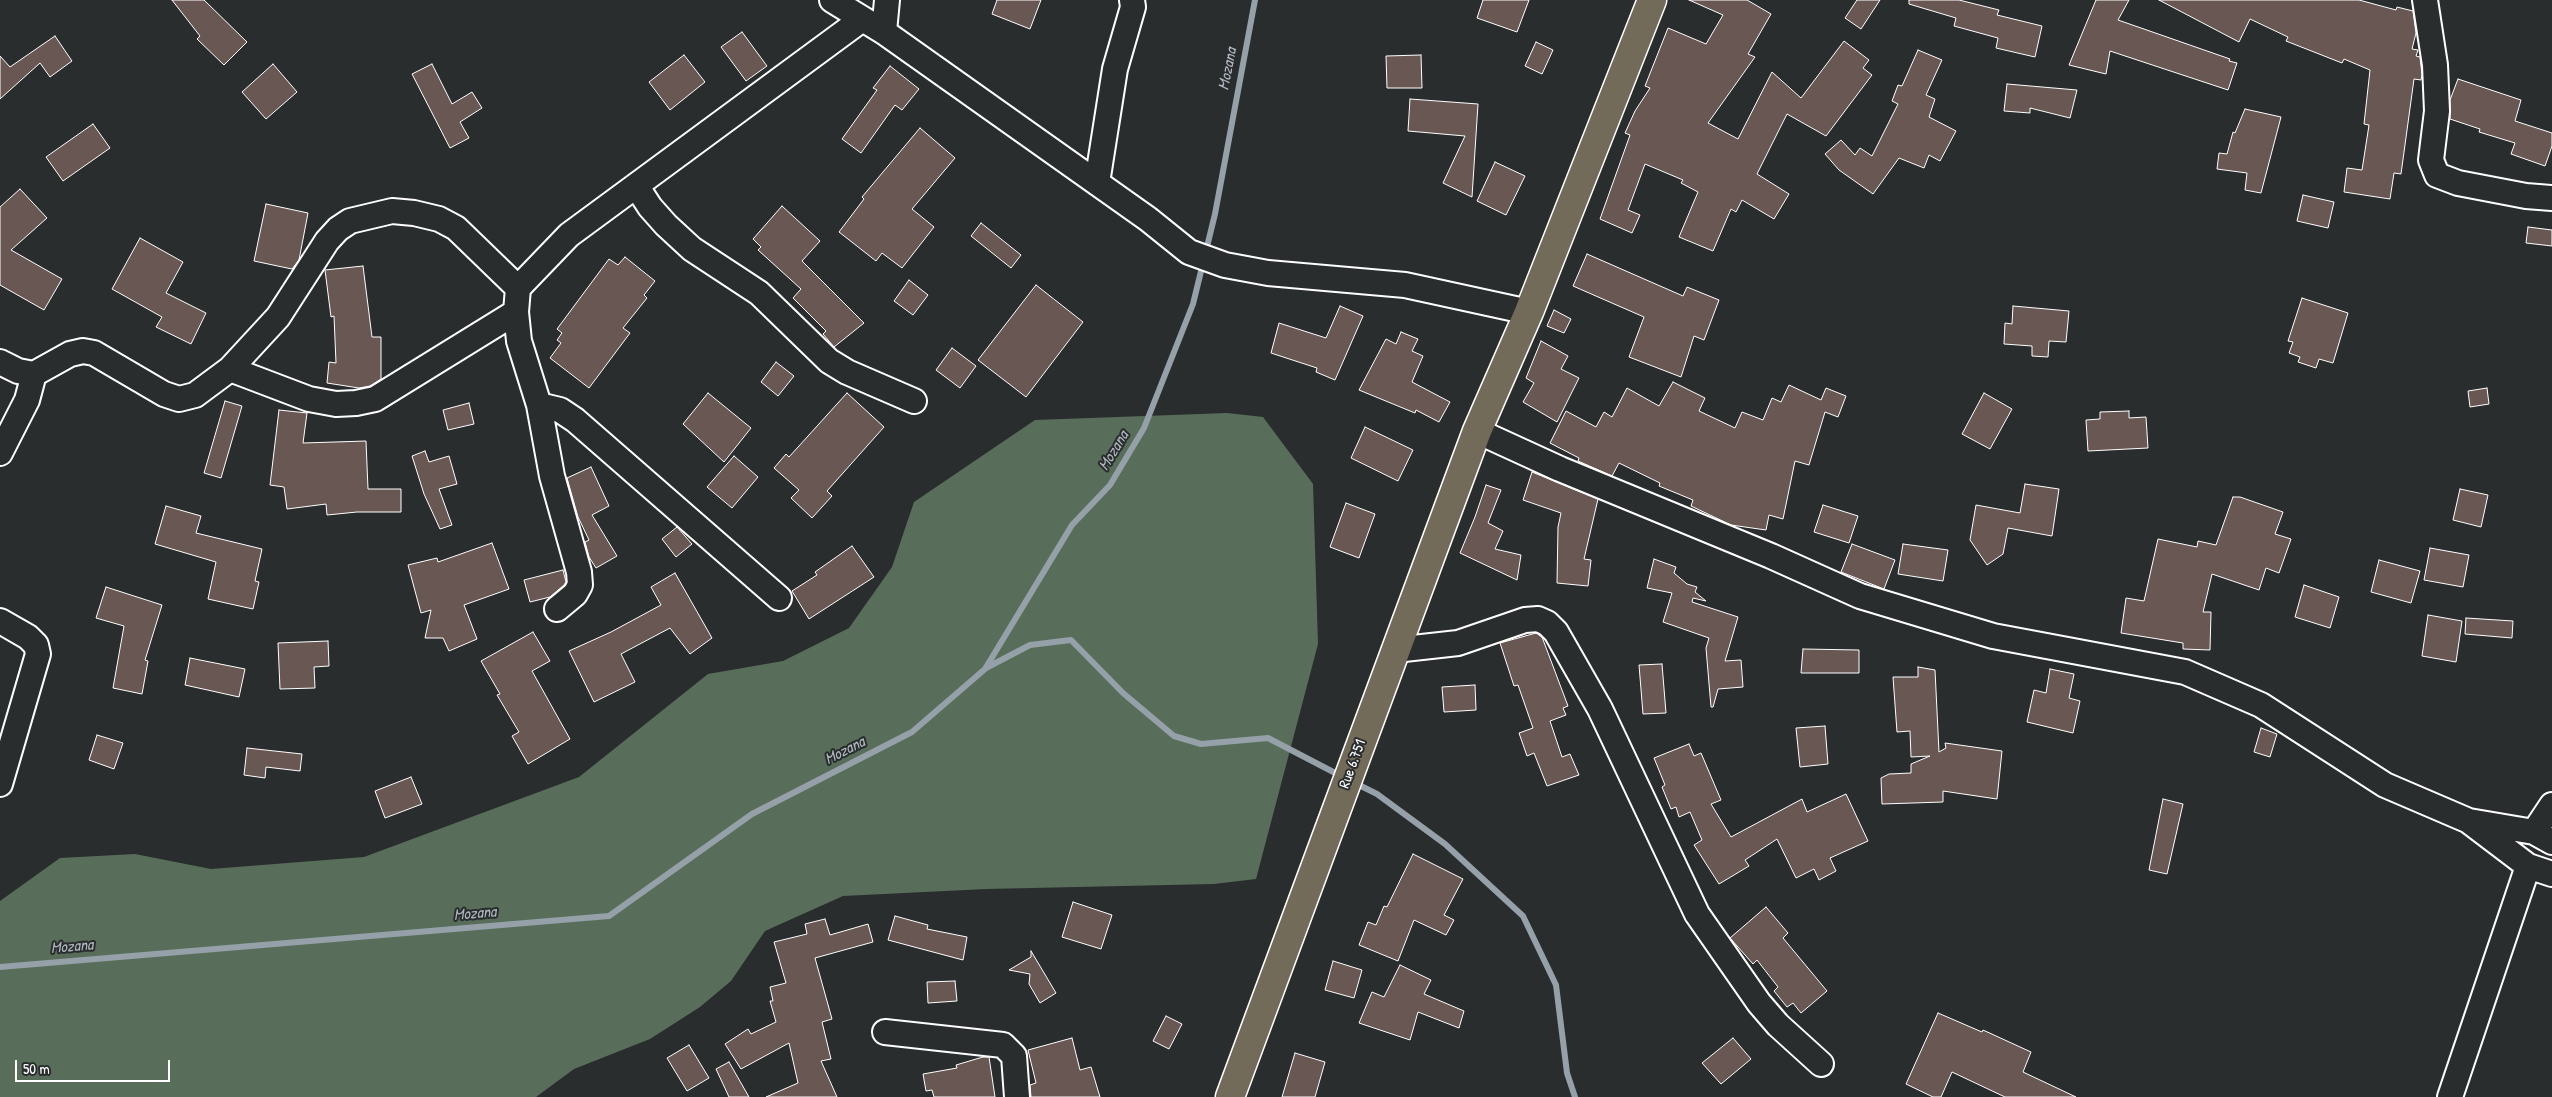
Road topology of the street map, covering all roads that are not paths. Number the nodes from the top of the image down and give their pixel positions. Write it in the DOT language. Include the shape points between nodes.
graph roads {
  1 [pos="832,0"];
  2 [pos="886,0"];
  3 [pos="1132,0"];
  4 [pos="1652,0"];
  5 [pos="2425,0"];
  6 [pos="861,20"];
  7 [pos="884,32"];
  8 [pos="1098,183"];
  9 [pos="636,187"];
  10 [pos="2552,198"];
  11 [pos="518,288"];
  12 [pos="516,312"];
  13 [pos="1528,312"];
  14 [pos="0,362"];
  15 [pos="230,369"];
  16 [pos="34,374"];
  17 [pos="914,401"];
  18 [pos="539,405"];
  19 [pos="1477,431"];
  20 [pos="0,453"];
  21 [pos="779,598"];
  22 [pos="557,609"];
  23 [pos="0,621"];
  24 [pos="1395,650"];
  25 [pos="0,784"];
  26 [pos="2552,805"];
  27 [pos="2469,821"];
  28 [pos="2543,837"];
  29 [pos="2528,866"];
  30 [pos="2552,874"];
  31 [pos="885,1032"];
  32 [pos="1821,1064"];
  33 [pos="1017,1097"];
  34 [pos="1230,1097"];
  35 [pos="2450,1097"];
  1 -- 6 [label="street"];
  2 -- 7 [label="street"];
  3 -- 8 [label="street" via="1133,8 1115,69"];
  4 -- 13 [label="main road, Rue 6.751"];
  5 -- 10 [label="street" via="2435,65 2438,111 2431,160 2437,175 2458,183"];
  6 -- 7 [label="street"];
  6 -- 9 [label="street"];
  7 -- 8 [label="street"];
  8 -- 13 [label="street" via="1189,252 1225,265 1268,274 1405,285"];
  9 -- 11 [label="street" via="569,236"];
  9 -- 17 [label="street" via="666,225 692,249 760,293 829,362"];
  11 -- 12 [label="street"];
  11 -- 15 [label="street" via="456,228 439,219 392,211 374,214 350,221 338,229 278,317"];
  12 -- 15 [label="street" via="375,399 356,403 336,404 308,399"];
  12 -- 18 [label="street" via="519,340"];
  13 -- 19 [label="main road, Rue 6.751"];
  14 -- 16 [label="street"];
  15 -- 16 [label="street" via="195,396 179,399 164,394 94,353 83,351 70,354"];
  16 -- 20 [label="street" via="27,400"];
  18 -- 21 [label="street" via="560,410 575,420"];
  18 -- 22 [label="street" via="552,476 579,572 580,585 575,594"];
  19 -- 24 [label="main road, Rue 6.751"];
  19 -- 27 [label="street" via="1560,470 1860,596 1993,636 2185,672 2209,681 2260,705 2385,785"];
  23 -- 25 [label="street" via="28,637 36,645 38,654"];
  24 -- 32 [label="street" via="1458,643 1525,620 1538,619 1552,627 1600,709 1697,914 1759,1003"];
  24 -- 34 [label="main road, Rue 6.751"];
  26 -- 28 [label="street"];
  27 -- 28 [label="street"];
  27 -- 29 [label="street"];
  29 -- 30 [label="street"];
  29 -- 35 [label="street"];
  31 -- 33 [label="street" via="1003,1045 1014,1056"];
}
